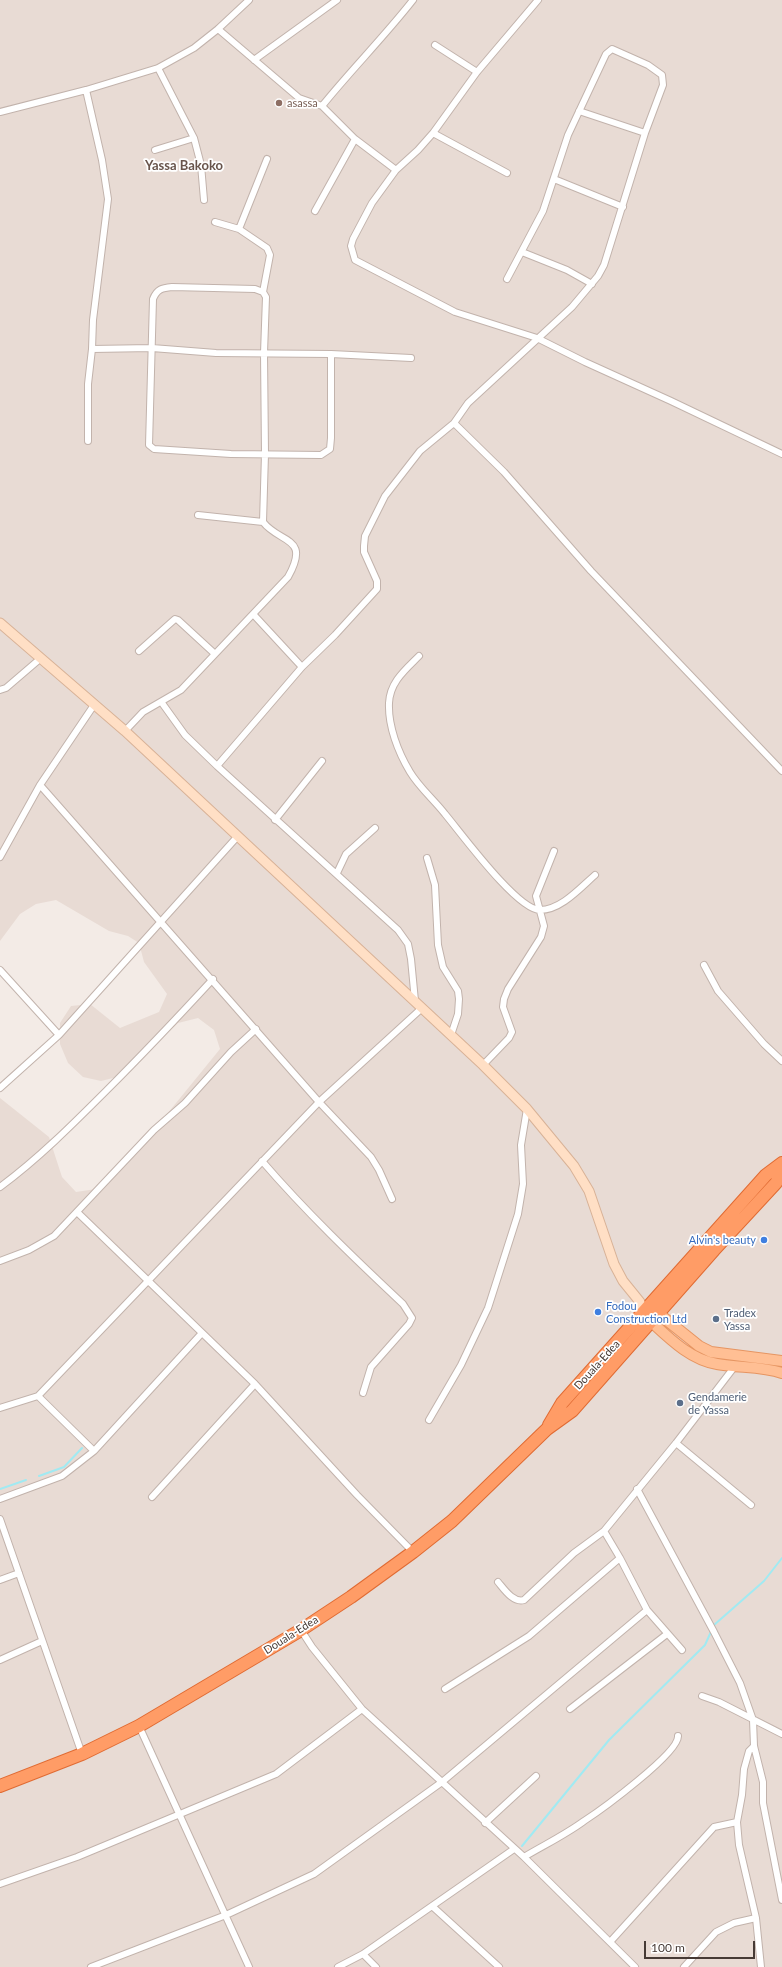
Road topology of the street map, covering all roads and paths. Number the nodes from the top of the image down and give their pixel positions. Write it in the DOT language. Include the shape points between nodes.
graph roads {
  1 [pos="249,0"];
  2 [pos="337,0"];
  3 [pos="413,0"];
  4 [pos="528,0"];
  5 [pos="536,2"];
  6 [pos="218,29"];
  7 [pos="435,45"];
  8 [pos="254,60"];
  9 [pos="158,68"];
  10 [pos="477,72"];
  11 [pos="86,90"];
  12 [pos="322,106"];
  13 [pos="579,111"];
  14 [pos="0,112"];
  15 [pos="433,133"];
  16 [pos="645,133"];
  17 [pos="194,138"];
  18 [pos="355,139"];
  19 [pos="155,150"];
  20 [pos="267,159"];
  21 [pos="396,170"];
  22 [pos="507,173"];
  23 [pos="554,179"];
  24 [pos="204,200"];
  25 [pos="623,207"];
  26 [pos="315,211"];
  27 [pos="215,222"];
  28 [pos="239,229"];
  29 [pos="522,252"];
  30 [pos="507,280"];
  31 [pos="592,284"];
  32 [pos="263,292"];
  33 [pos="537,338"];
  34 [pos="152,348"];
  35 [pos="92,349"];
  36 [pos="264,353"];
  37 [pos="331,354"];
  38 [pos="411,358"];
  39 [pos="454,424"];
  40 [pos="88,441"];
  41 [pos="265,454"];
  42 [pos="782,454"];
  43 [pos="198,515"];
  44 [pos="263,522"];
  45 [pos="253,614"];
  46 [pos="0,623"];
  47 [pos="139,651"];
  48 [pos="215,654"];
  49 [pos="419,656"];
  50 [pos="42,658"];
  51 [pos="302,667"];
  52 [pos="0,690"];
  53 [pos="162,702"];
  54 [pos="94,705"];
  55 [pos="125,731"];
  56 [pos="322,761"];
  57 [pos="216,766"];
  58 [pos="782,771"];
  59 [pos="40,785"];
  60 [pos="276,820"];
  61 [pos="374,828"];
  62 [pos="237,837"];
  63 [pos="554,851"];
  64 [pos="0,857"];
  65 [pos="427,858"];
  66 [pos="337,873"];
  67 [pos="595,874"];
  68 [pos="539,910"];
  69 [pos="160,922"];
  70 [pos="704,965"];
  71 [pos="0,970"];
  72 [pos="213,979"];
  73 [pos="415,1001"];
  74 [pos="422,1008"];
  75 [pos="256,1029"];
  76 [pos="451,1035"];
  77 [pos="60,1036"];
  78 [pos="782,1061"];
  79 [pos="483,1065"];
  80 [pos="0,1088"];
  81 [pos="319,1102"];
  82 [pos="526,1109"];
  83 [pos="262,1161"];
  84 [pos="782,1163"];
  85 [pos="782,1173"];
  86 [pos="0,1187"];
  87 [pos="392,1200"];
  88 [pos="77,1212"];
  89 [pos="0,1262"];
  90 [pos="147,1280"];
  91 [pos="649,1311"];
  92 [pos="202,1333"];
  93 [pos="781,1359"];
  94 [pos="735,1366"];
  95 [pos="779,1372"];
  96 [pos="255,1384"];
  97 [pos="363,1393"];
  98 [pos="38,1396"];
  99 [pos="0,1408"];
  100 [pos="429,1420"];
  101 [pos="676,1443"];
  102 [pos="94,1451"];
  103 [pos="637,1489"];
  104 [pos="152,1497"];
  105 [pos="0,1499"];
  106 [pos="751,1504"];
  107 [pos="0,1519"];
  108 [pos="604,1531"];
  109 [pos="413,1552"];
  110 [pos="620,1558"];
  111 [pos="19,1573"];
  112 [pos="0,1580"];
  113 [pos="498,1582"];
  114 [pos="647,1610"];
  115 [pos="301,1630"];
  116 [pos="667,1634"];
  117 [pos="42,1641"];
  118 [pos="682,1650"];
  119 [pos="0,1660"];
  120 [pos="445,1689"];
  121 [pos="702,1696"];
  122 [pos="362,1709"];
  123 [pos="570,1709"];
  124 [pos="754,1720"];
  125 [pos="139,1726"];
  126 [pos="782,1734"];
  127 [pos="678,1736"];
  128 [pos="754,1746"];
  129 [pos="82,1754"];
  130 [pos="536,1776"];
  131 [pos="442,1782"];
  132 [pos="0,1786"];
  133 [pos="180,1814"];
  134 [pos="736,1822"];
  135 [pos="485,1824"];
  136 [pos="514,1849"];
  137 [pos="524,1857"];
  138 [pos="0,1884"];
  139 [pos="782,1900"];
  140 [pos="432,1906"];
  141 [pos="226,1915"];
  142 [pos="756,1918"];
  143 [pos="610,1942"];
  144 [pos="363,1954"];
  145 [pos="92,1967"];
  146 [pos="249,1967"];
  147 [pos="338,1967"];
  148 [pos="376,1967"];
  149 [pos="499,1967"];
  150 [pos="635,1967"];
  151 [pos="684,1967"];
  152 [pos="761,1967"];
  1 -- 6 [label="street"];
  2 -- 8 [label="street"];
  3 -- 12 [label="street"];
  4 -- 5 [label="street"];
  5 -- 10 [label="street"];
  6 -- 8 [label="street"];
  6 -- 9 [label="street" via="194,48"];
  7 -- 10 [label="street"];
  8 -- 12 [label="street" via="299,98"];
  9 -- 11 [label="street"];
  9 -- 17 [label="street"];
  10 -- 15 [label="street"];
  11 -- 14 [label="street"];
  11 -- 35 [label="street" via="108,198 93,320"];
  12 -- 18 [label="street"];
  13 -- 16 [label="street"];
  13 -- 16 [label="street" via="606,54 612,49 648,65 662,75 663,85"];
  13 -- 23 [label="street" via="568,135"];
  15 -- 21 [label="street"];
  15 -- 22 [label="street"];
  16 -- 25 [label="street"];
  17 -- 19 [label="street"];
  17 -- 24 [label="street" via="201,165"];
  18 -- 21 [label="street"];
  18 -- 26 [label="street"];
  20 -- 28 [label="street"];
  21 -- 33 [label="street" via="372,203 353,239 351,246 354,260 455,312"];
  23 -- 25 [label="street"];
  23 -- 29 [label="street" via="543,211"];
  25 -- 31 [label="street" via="604,265"];
  27 -- 28 [label="street"];
  28 -- 32 [label="street" via="267,248 270,255"];
  29 -- 30 [label="street"];
  29 -- 31 [label="street" via="567,270"];
  31 -- 33 [label="street" via="572,307"];
  32 -- 34 [label="street" via="255,289 161,288 156,291 153,299"];
  32 -- 36 [label="street" via="267,304"];
  33 -- 39 [label="street" via="468,402"];
  33 -- 42 [label="street"];
  34 -- 35 [label="street"];
  34 -- 36 [label="street" via="216,353"];
  34 -- 41 [label="street" via="149,445 154,449 175,451"];
  35 -- 40 [label="street" via="88,384"];
  36 -- 37 [label="street"];
  36 -- 41 [label="street"];
  37 -- 38 [label="street"];
  37 -- 41 [label="street" via="330,449 321,454"];
  39 -- 51 [label="street" via="420,451 375,513 365,536 364,552 378,581 377,589"];
  39 -- 58 [label="street" via="504,472 591,570"];
  41 -- 44 [label="street"];
  43 -- 44 [label="street"];
  44 -- 45 [label="street" via="294,547 295,564 288,577"];
  45 -- 48 [label="street"];
  45 -- 51 [label="street"];
  46 -- 50 [label="main road"];
  47 -- 48 [label="street" via="175,619"];
  48 -- 53 [label="street" via="181,690"];
  49 -- 68 [label="street" via="391,687 390,710 397,744 410,772 481,860 516,896"];
  50 -- 52 [label="street" via="6,688"];
  50 -- 54 [label="main road"];
  51 -- 57 [label="street"];
  53 -- 55 [label="street" via="143,712"];
  53 -- 57 [label="street" via="185,735"];
  54 -- 55 [label="main road"];
  54 -- 59 [label="street"];
  55 -- 62 [label="main road"];
  56 -- 60 [label="street"];
  57 -- 60 [label="street"];
  59 -- 64 [label="street"];
  59 -- 69 [label="street"];
  60 -- 66 [label="street"];
  61 -- 66 [label="street" via="346,854"];
  62 -- 69 [label="street"];
  62 -- 73 [label="main road"];
  63 -- 68 [label="street" via="538,887 536,896"];
  65 -- 76 [label="street" via="435,885 438,945 443,967 458,991 458,1014"];
  66 -- 73 [label="street" via="398,930 408,944"];
  67 -- 68 [label="street" via="570,897 555,906"];
  68 -- 79 [label="street" via="544,926 541,937 504,999 503,1006 512,1032"];
  69 -- 72 [label="street"];
  69 -- 77 [label="street"];
  70 -- 78 [label="street" via="718,991"];
  71 -- 77 [label="street"];
  72 -- 75 [label="street"];
  72 -- 86 [label="street" via="73,1124"];
  73 -- 74 [label="main road"];
  74 -- 76 [label="main road"];
  74 -- 81 [label="street"];
  75 -- 81 [label="street"];
  75 -- 88 [label="street" via="231,1052 185,1103 154,1130"];
  76 -- 79 [label="main road"];
  77 -- 80 [label="street"];
  79 -- 82 [label="main road"];
  81 -- 83 [label="street"];
  81 -- 87 [label="street" via="371,1157"];
  82 -- 91 [label="main road" via="574,1166 589,1191 614,1264 623,1281"];
  82 -- 100 [label="street" via="521,1145 523,1184 518,1214 488,1308 461,1365"];
  83 -- 90 [label="street"];
  83 -- 97 [label="street" via="292,1196 410,1312 412,1318 409,1324 371,1367"];
  84 -- 91 [label="highway, Douala-Edea" via="766,1176"];
  85 -- 91 [label="highway, Douala-Edea" via="776,1183"];
  88 -- 89 [label="street" via="54,1236 42,1244"];
  88 -- 90 [label="street"];
  90 -- 92 [label="street"];
  90 -- 98 [label="street"];
  91 -- 93 [label="main road" via="711,1352"];
  91 -- 94 [label="main road" via="694,1356 716,1364"];
  91 -- 109 [label="highway, Douala-Edea" via="562,1403 547,1429 452,1521"];
  92 -- 96 [label="street"];
  92 -- 102 [label="street"];
  93 -- 95 [label="street"];
  94 -- 95 [label="main road"];
  94 -- 101 [label="street"];
  96 -- 104 [label="street"];
  96 -- 109 [label="street"];
  98 -- 99 [label="street"];
  98 -- 102 [label="street"];
  101 -- 103 [label="street"];
  101 -- 106 [label="street"];
  102 -- 105 [label="street" via="62,1476"];
  103 -- 108 [label="street"];
  103 -- 124 [label="street" via="740,1683"];
  107 -- 111 [label="street"];
  108 -- 110 [label="street"];
  108 -- 113 [label="street" via="574,1553 524,1600 511,1596"];
  109 -- 115 [label="highway, Douala-Edea"];
  110 -- 114 [label="street"];
  110 -- 120 [label="street" via="529,1636"];
  111 -- 112 [label="street"];
  111 -- 117 [label="street"];
  114 -- 116 [label="street"];
  114 -- 131 [label="street"];
  115 -- 122 [label="street"];
  115 -- 125 [label="highway, Douala-Edea"];
  116 -- 118 [label="street"];
  116 -- 123 [label="street"];
  117 -- 119 [label="street"];
  117 -- 129 [label="street"];
  121 -- 124 [label="street"];
  122 -- 131 [label="street"];
  122 -- 133 [label="street" via="276,1774"];
  124 -- 126 [label="street"];
  124 -- 128 [label="street"];
  125 -- 129 [label="highway, Douala-Edea"];
  125 -- 133 [label="street"];
  127 -- 137 [label="street" via="676,1744 657,1764 619,1796 584,1822"];
  128 -- 134 [label="street" via="749,1751 744,1769"];
  128 -- 139 [label="street" via="763,1782 763,1803"];
  129 -- 132 [label="highway, Douala-Edea"];
  130 -- 135 [label="street"];
  131 -- 135 [label="street"];
  131 -- 141 [label="street" via="314,1874"];
  133 -- 138 [label="street" via="77,1857"];
  133 -- 141 [label="street"];
  134 -- 142 [label="street"];
  134 -- 143 [label="street" via="714,1826"];
  135 -- 136 [label="street"];
  136 -- 137 [label="street"];
  136 -- 140 [label="street"];
  137 -- 143 [label="street"];
  140 -- 144 [label="street"];
  140 -- 149 [label="street"];
  141 -- 145 [label="street"];
  141 -- 146 [label="street"];
  142 -- 151 [label="street" via="734,1923 716,1932"];
  142 -- 152 [label="street"];
  143 -- 150 [label="street"];
  144 -- 147 [label="street"];
  144 -- 148 [label="street"];
}
